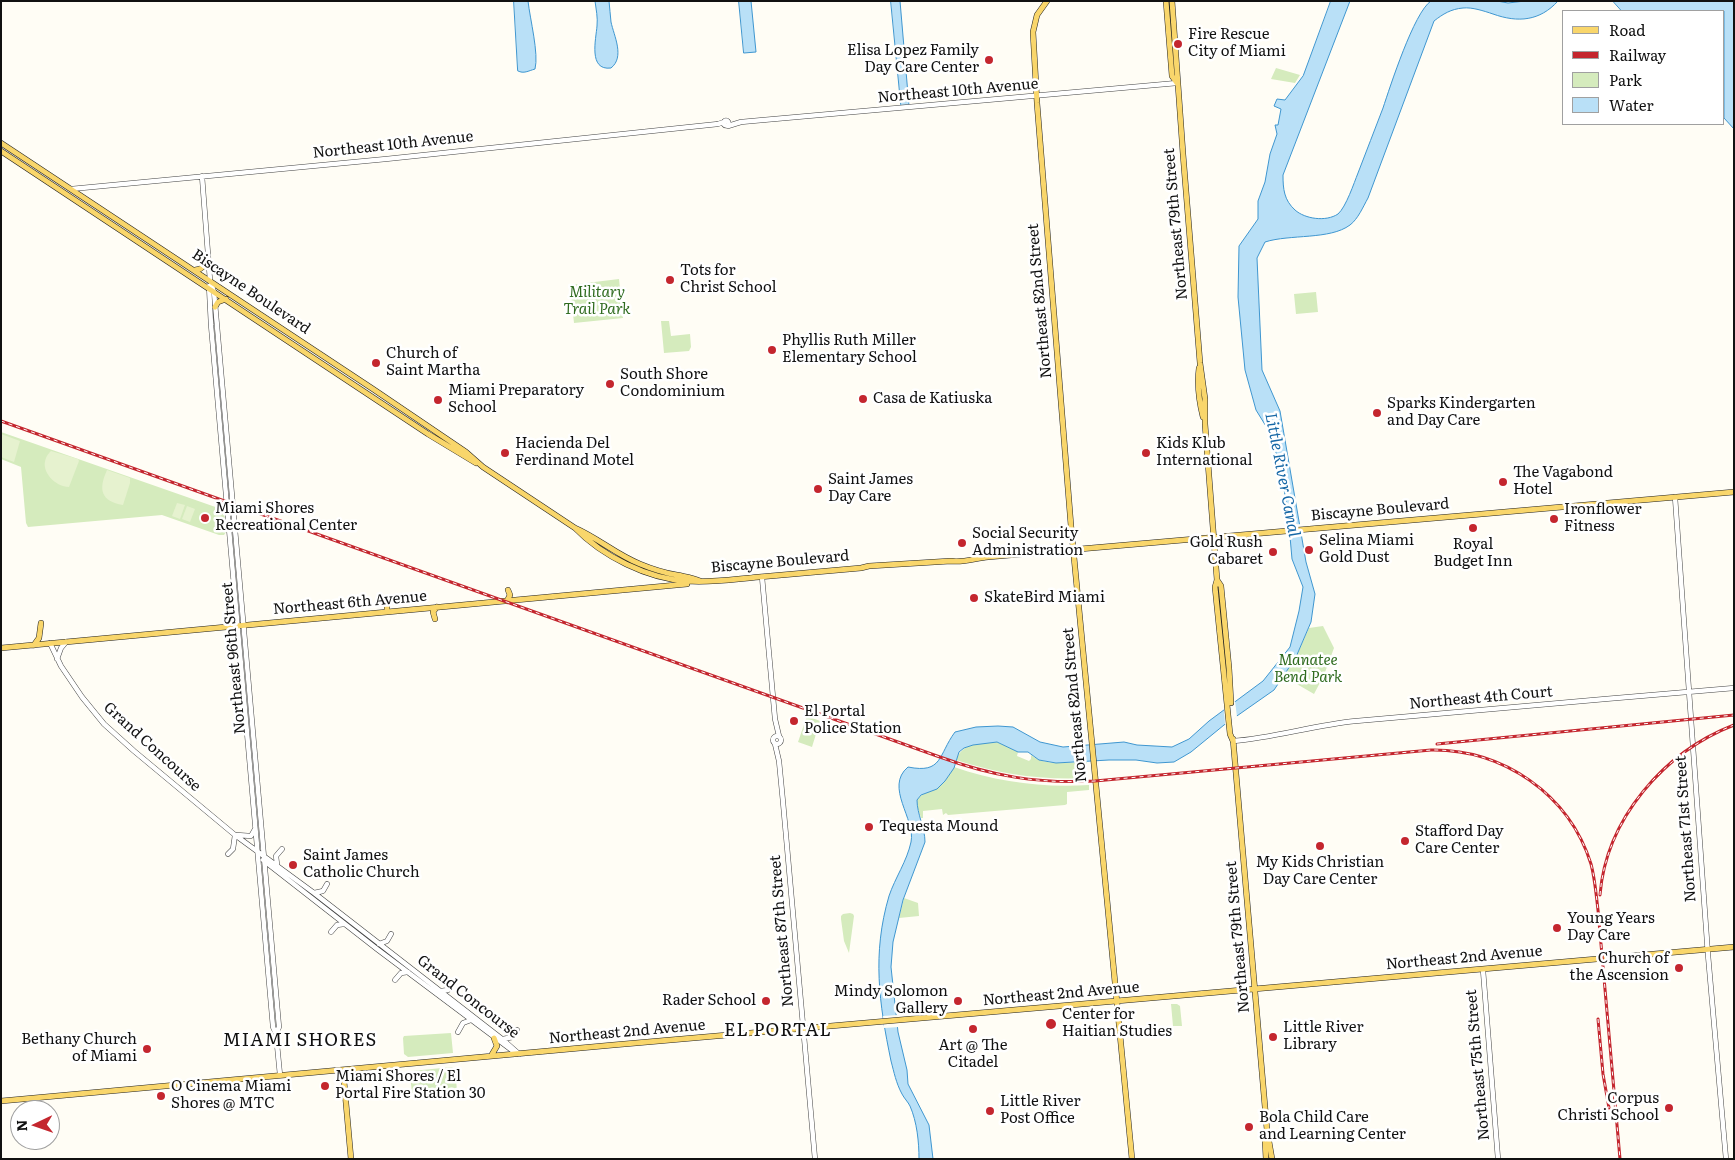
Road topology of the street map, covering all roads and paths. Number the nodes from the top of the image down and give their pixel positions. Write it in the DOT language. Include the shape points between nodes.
graph roads {
  1 [pos="1047,1"];
  2 [pos="1166,1"];
  3 [pos="1172,1"];
  4 [pos="1177,83"];
  5 [pos="1036,97"];
  6 [pos="1,143"];
  7 [pos="1,151"];
  8 [pos="202,176"];
  9 [pos="71,189"];
  10 [pos="209,262"];
  11 [pos="195,270"];
  12 [pos="210,280"];
  13 [pos="208,289"];
  14 [pos="214,292"];
  15 [pos="227,300"];
  16 [pos="215,307"];
  17 [pos="307,352"];
  18 [pos="321,354"];
  19 [pos="361,389"];
  20 [pos="374,389"];
  21 [pos="483,467"];
  22 [pos="1734,492"];
  23 [pos="1675,497"];
  24 [pos="1214,537"];
  25 [pos="1074,549"];
  26 [pos="762,577"];
  27 [pos="700,581"];
  28 [pos="508,590"];
  29 [pos="507,601"];
  30 [pos="387,602"];
  31 [pos="437,607"];
  32 [pos="387,612"];
  33 [pos="435,619"];
  34 [pos="41,623"];
  35 [pos="240,625"];
  36 [pos="66,642"];
  37 [pos="50,643"];
  38 [pos="34,645"];
  39 [pos="1,648"];
  40 [pos="57,659"];
  41 [pos="1734,688"];
  42 [pos="1689,692"];
  43 [pos="1232,741"];
  44 [pos="255,828"];
  45 [pos="235,835"];
  46 [pos="282,849"];
  47 [pos="257,852"];
  48 [pos="228,854"];
  49 [pos="263,855"];
  50 [pos="264,861"];
  51 [pos="277,865"];
  52 [pos="278,872"];
  53 [pos="265,878"];
  54 [pos="327,884"];
  55 [pos="314,893"];
  56 [pos="345,924"];
  57 [pos="331,932"];
  58 [pos="391,934"];
  59 [pos="379,944"];
  60 [pos="1734,947"];
  61 [pos="1708,950"];
  62 [pos="1483,970"];
  63 [pos="409,972"];
  64 [pos="396,980"];
  65 [pos="454,983"];
  66 [pos="1255,990"];
  67 [pos="440,991"];
  68 [pos="1117,1002"];
  69 [pos="471,1020"];
  70 [pos="804,1028"];
  71 [pos="516,1030"];
  72 [pos="458,1032"];
  73 [pos="276,1034"];
  74 [pos="494,1038"];
  75 [pos="502,1039"];
  76 [pos="519,1054"];
  77 [pos="491,1056"];
  78 [pos="343,1070"];
  79 [pos="280,1075"];
  80 [pos="1,1101"];
  81 [pos="1267,1130"];
  82 [pos="351,1159"];
  83 [pos="815,1159"];
  84 [pos="1132,1159"];
  85 [pos="1266,1159"];
  86 [pos="1272,1159"];
  87 [pos="1498,1159"];
  88 [pos="1726,1159"];
  1 -- 5 [label="main road, Northeast 82nd Street" via="1033,28"];
  2 -- 4 [label="main road, Northeast 79th Street" via="1172,76"];
  3 -- 4 [label="main road, Northeast 79th Street"];
  4 -- 5 [label="street, Northeast 10th Avenue"];
  4 -- 24 [label="main road, Northeast 79th Street"];
  5 -- 8 [label="street, Northeast 10th Avenue" via="718,124"];
  5 -- 25 [label="main road, Northeast 82nd Street"];
  6 -- 9 [label="main road, Biscayne Boulevard"];
  7 -- 13 [label="main road, Biscayne Boulevard"];
  8 -- 9 [label="street, Northeast 10th Avenue"];
  8 -- 10 [label="street, Northeast 96th Street"];
  9 -- 11 [label="main road, Biscayne Boulevard"];
  10 -- 11 [label="main road"];
  10 -- 12 [label="street, Northeast 96th Street"];
  11 -- 12 [label="main road, Biscayne Boulevard"];
  12 -- 13 [label="street, Northeast 96th Street"];
  12 -- 14 [label="street, Northeast 96th Street"];
  12 -- 18 [label="main road, Biscayne Boulevard"];
  13 -- 14 [label="main road, Biscayne Boulevard"];
  13 -- 35 [label="street, Northeast 96th Street"];
  14 -- 15 [label="main road, Biscayne Boulevard"];
  14 -- 16 [label="street, Northeast 96th Street"];
  15 -- 16 [label="main road" via="218,302"];
  15 -- 17 [label="main road, Biscayne Boulevard"];
  16 -- 35 [label="street, Northeast 96th Street"];
  17 -- 18 [label="main road"];
  17 -- 19 [label="main road, Biscayne Boulevard"];
  18 -- 20 [label="main road, Biscayne Boulevard"];
  19 -- 20 [label="main road"];
  19 -- 21 [label="main road, Biscayne Boulevard"];
  20 -- 21 [label="main road, Biscayne Boulevard"];
  21 -- 27 [label="main road, Biscayne Boulevard" via="618,554 660,571"];
  22 -- 23 [label="main road, Biscayne Boulevard"];
  23 -- 24 [label="main road, Biscayne Boulevard"];
  23 -- 42 [label="street, Northeast 71st Street"];
  24 -- 25 [label="main road, Biscayne Boulevard"];
  24 -- 43 [label="main road, Northeast 79th Street" via="1228,659"];
  25 -- 26 [label="main road, Biscayne Boulevard" via="960,558 869,570"];
  25 -- 68 [label="main road, Northeast 82nd Street"];
  26 -- 27 [label="main road, Biscayne Boulevard"];
  26 -- 70 [label="street, Northeast 87th Street" via="775,720 777,736 782,739 777,744"];
  27 -- 29 [label="main road, Northeast 6th Avenue"];
  28 -- 29 [label="main road"];
  29 -- 31 [label="main road, Northeast 6th Avenue"];
  30 -- 32 [label="main road"];
  31 -- 32 [label="main road, Northeast 6th Avenue"];
  31 -- 33 [label="main road" via="433,613"];
  32 -- 35 [label="main road, Northeast 6th Avenue"];
  34 -- 38 [label="main road" via="39,638"];
  35 -- 36 [label="main road, Northeast 6th Avenue"];
  35 -- 44 [label="street, Northeast 96th Street"];
  35 -- 49 [label="street, Northeast 96th Street"];
  36 -- 37 [label="main road, Northeast 6th Avenue"];
  36 -- 40 [label="street"];
  37 -- 38 [label="main road, Northeast 6th Avenue"];
  37 -- 40 [label="street, Grand Concourse"];
  38 -- 39 [label="main road, Northeast 6th Avenue"];
  40 -- 45 [label="street, Grand Concourse" via="104,724"];
  41 -- 42 [label="street, Northeast 4th Court"];
  42 -- 43 [label="street, Northeast 4th Court" via="1353,721 1267,738"];
  42 -- 61 [label="street, Northeast 71st Street"];
  43 -- 66 [label="main road, Northeast 79th Street"];
  44 -- 45 [label="street" via="250,836"];
  44 -- 47 [label="street, Northeast 96th Street"];
  45 -- 47 [label="street, Grand Concourse"];
  45 -- 48 [label="street" via="233,849"];
  46 -- 51 [label="street" via="276,856"];
  47 -- 49 [label="street, Grand Concourse"];
  47 -- 50 [label="street, Grand Concourse"];
  47 -- 73 [label="street, Northeast 96th Street"];
  49 -- 50 [label="street, Northeast 96th Street"];
  49 -- 51 [label="street, Grand Concourse"];
  50 -- 52 [label="street, Grand Concourse"];
  50 -- 53 [label="street, Northeast 96th Street"];
  51 -- 55 [label="street, Grand Concourse"];
  52 -- 53 [label="street" via="270,872"];
  52 -- 56 [label="street, Grand Concourse"];
  53 -- 73 [label="street, Northeast 96th Street" via="279,1027"];
  54 -- 55 [label="street" via="323,891"];
  55 -- 59 [label="street, Grand Concourse"];
  56 -- 57 [label="street"];
  56 -- 63 [label="street, Grand Concourse"];
  58 -- 59 [label="street" via="387,941"];
  59 -- 67 [label="street, Grand Concourse"];
  60 -- 61 [label="main road, Northeast 2nd Avenue"];
  61 -- 62 [label="main road, Northeast 2nd Avenue"];
  61 -- 88 [label="street, Northeast 71st Street"];
  62 -- 66 [label="main road, Northeast 2nd Avenue"];
  62 -- 87 [label="street, Northeast 75th Street"];
  63 -- 64 [label="street" via="401,973"];
  63 -- 69 [label="street, Grand Concourse"];
  65 -- 67 [label="street" via="448,990"];
  66 -- 68 [label="main road, Northeast 2nd Avenue"];
  66 -- 81 [label="main road, Northeast 79th Street"];
  67 -- 75 [label="street, Grand Concourse"];
  68 -- 70 [label="main road, Northeast 2nd Avenue"];
  68 -- 84 [label="main road, Northeast 82nd Street"];
  69 -- 72 [label="street" via="463,1023"];
  69 -- 74 [label="street, Grand Concourse"];
  70 -- 76 [label="main road, Northeast 2nd Avenue"];
  70 -- 83 [label="street, Northeast 87th Street"];
  71 -- 75 [label="street" via="510,1038"];
  73 -- 79 [label="street, Northeast 96th Street"];
  74 -- 76 [label="street, Grand Concourse"];
  74 -- 77 [label="main road" via="497,1048"];
  75 -- 76 [label="street, Grand Concourse"];
  76 -- 77 [label="main road, Northeast 2nd Avenue"];
  77 -- 78 [label="main road, Northeast 2nd Avenue"];
  78 -- 79 [label="main road, Northeast 2nd Avenue"];
  78 -- 82 [label="main road"];
  79 -- 80 [label="main road, Northeast 2nd Avenue"];
  81 -- 85 [label="main road, Northeast 79th Street"];
  81 -- 86 [label="main road, Northeast 79th Street"];
}
